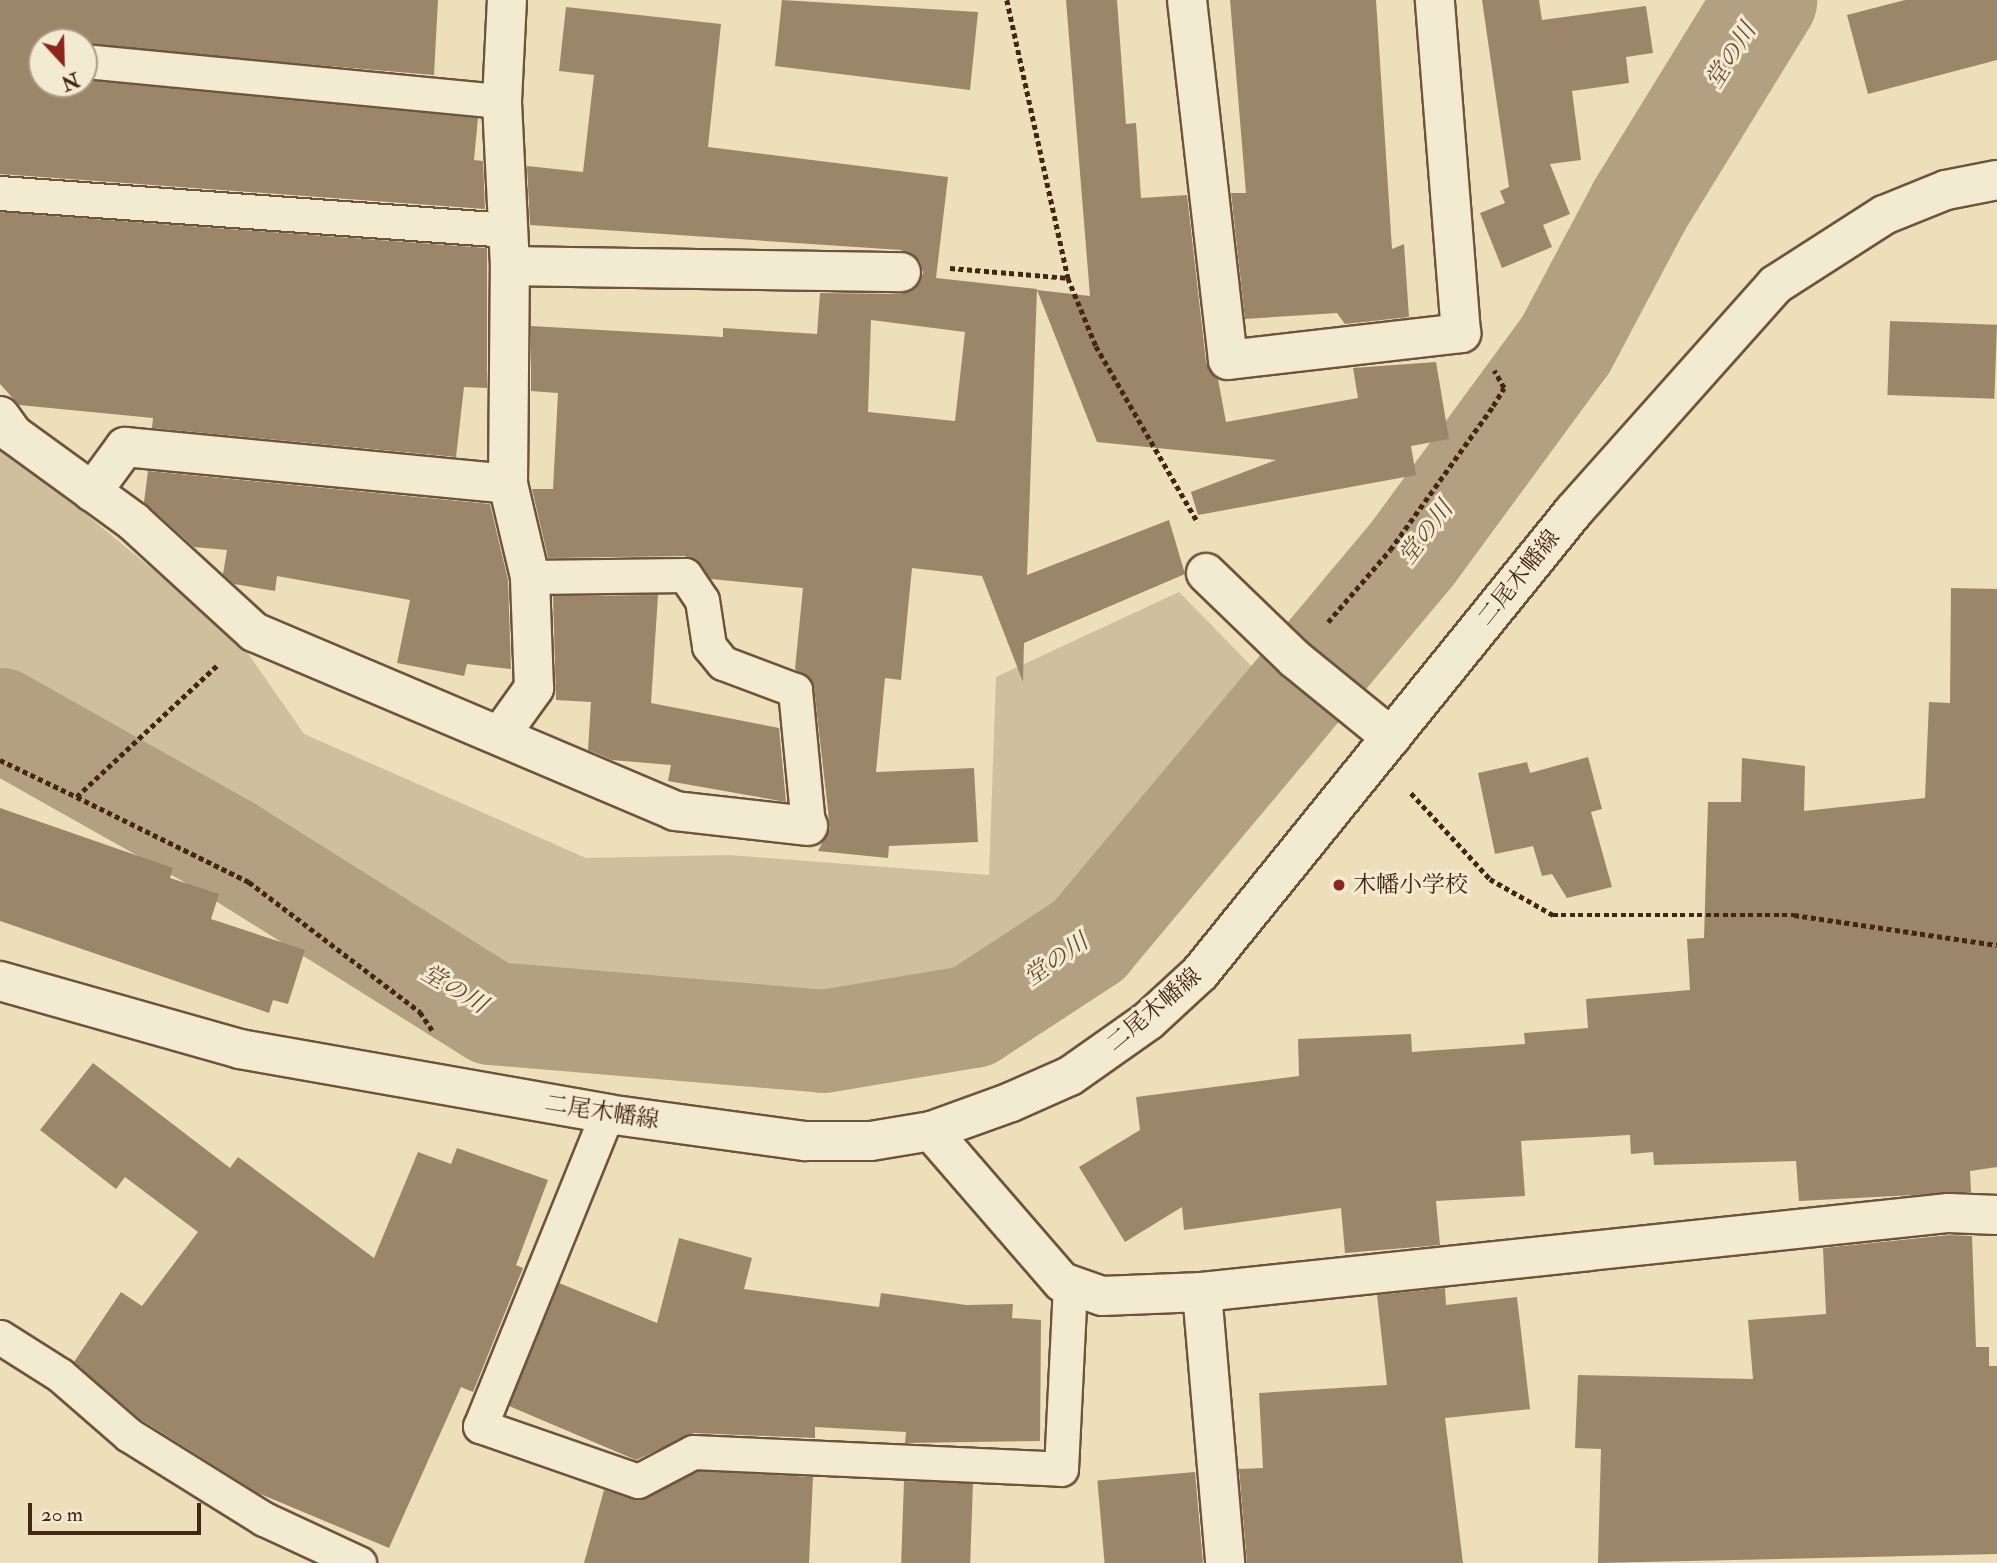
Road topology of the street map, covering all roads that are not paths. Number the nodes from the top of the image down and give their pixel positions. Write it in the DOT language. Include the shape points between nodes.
graph roads {
  1 [pos="507,0"];
  2 [pos="1187,0"];
  3 [pos="1435,0"];
  4 [pos="98,62"];
  5 [pos="502,101"];
  6 [pos="1997,180"];
  7 [pos="0,193"];
  8 [pos="509,248"];
  9 [pos="901,272"];
  10 [pos="0,416"];
  11 [pos="508,484"];
  12 [pos="92,492"];
  13 [pos="1206,573"];
  14 [pos="530,577"];
  15 [pos="501,734"];
  16 [pos="1391,737"];
  17 [pos="808,826"];
  18 [pos="0,981"];
  19 [pos="607,1114"];
  20 [pos="931,1132"];
  21 [pos="1997,1215"];
  22 [pos="1070,1285"];
  23 [pos="1202,1292"];
  24 [pos="0,1337"];
  25 [pos="359,1563"];
  26 [pos="1225,1563"];
  1 -- 5 [label="street"];
  2 -- 3 [label="street" via="1228,360 1461,333"];
  4 -- 5 [label="lane"];
  5 -- 8 [label="street"];
  6 -- 16 [label="street, 二尾木幡線" via="1947,190 1884,215 1775,285 1573,512"];
  7 -- 8 [label="lane"];
  8 -- 9 [label="street"];
  8 -- 11 [label="street"];
  10 -- 12 [label="street" via="13,434"];
  11 -- 12 [label="street" via="125,447"];
  11 -- 14 [label="street"];
  12 -- 15 [label="street" via="254,632"];
  13 -- 16 [label="street" via="1297,661"];
  14 -- 15 [label="street" via="534,688"];
  14 -- 17 [label="lane" via="685,575 702,600 709,646 723,663 794,690"];
  15 -- 17 [label="street" via="675,811"];
  16 -- 20 [label="street, 二尾木幡線" via="1240,929 1148,1021 1070,1076"];
  18 -- 19 [label="street, 二尾木幡線" via="240,1049"];
  19 -- 20 [label="street, 二尾木幡線" via="806,1141 872,1141"];
  19 -- 22 [label="lane" via="480,1426 638,1481 694,1452 1060,1469"];
  20 -- 22 [label="street"];
  21 -- 23 [label="street" via="1949,1213"];
  22 -- 23 [label="street" via="1102,1296"];
  23 -- 26 [label="street"];
  24 -- 25 [label="lane" via="60,1375 129,1435 264,1520"];
}
